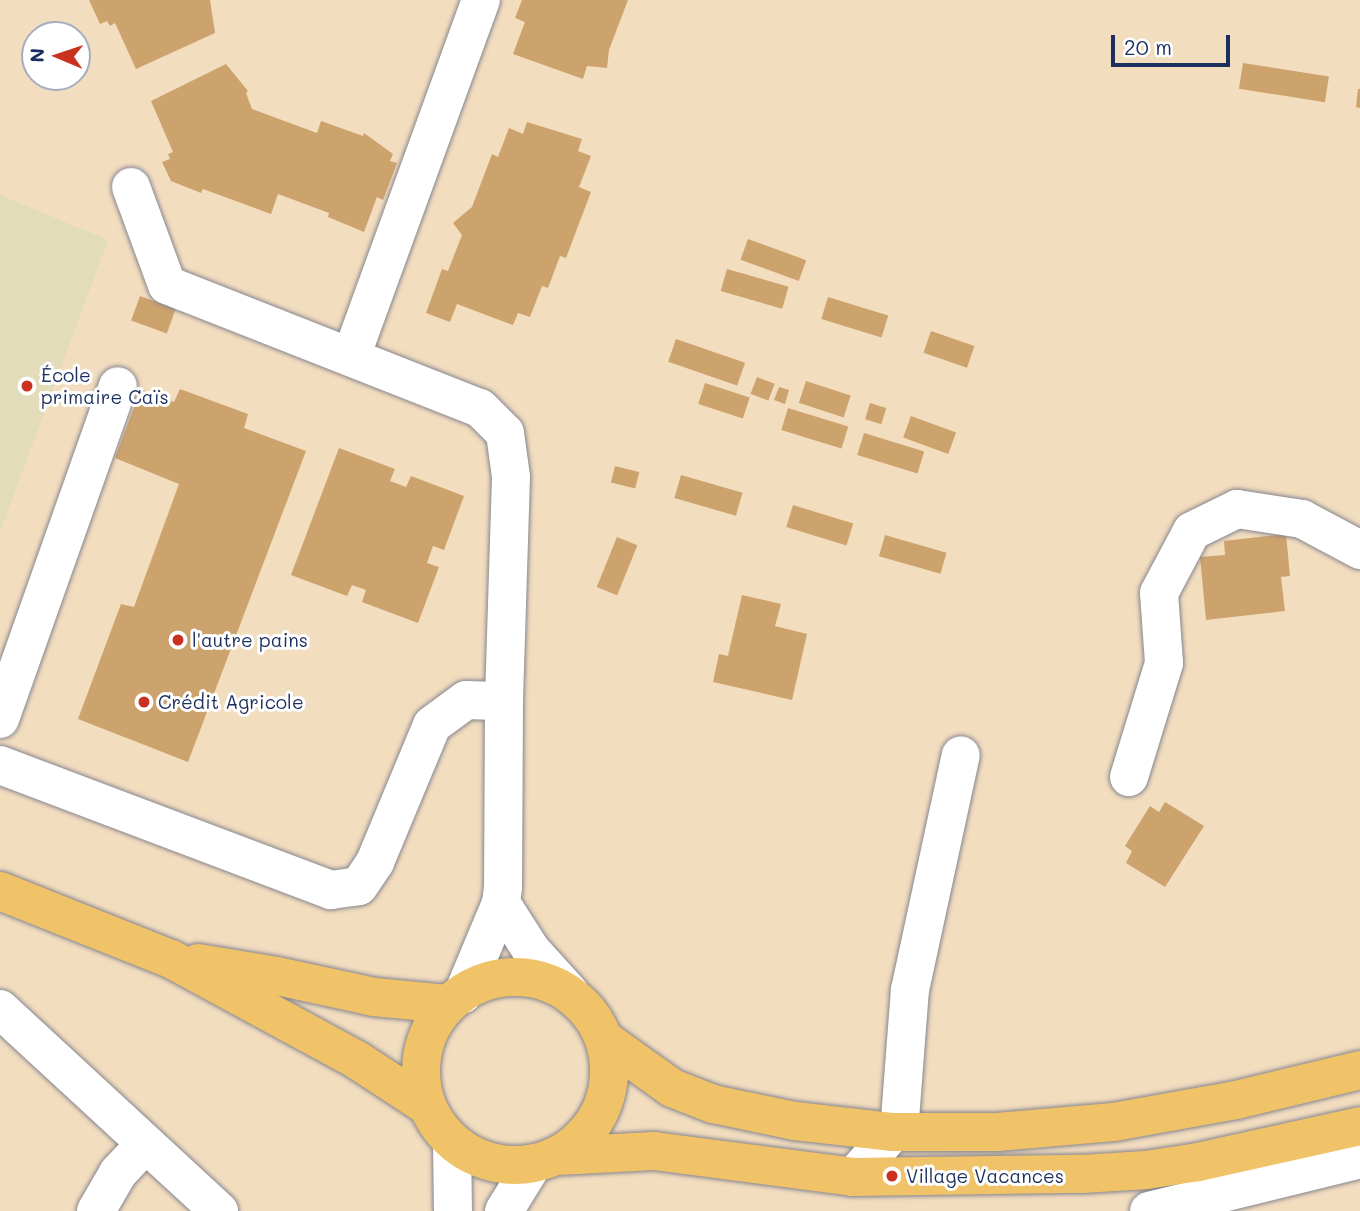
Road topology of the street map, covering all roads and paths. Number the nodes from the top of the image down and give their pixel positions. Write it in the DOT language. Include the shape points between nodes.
graph roads {
  1 [pos="481,0"];
  2 [pos="131,187"];
  3 [pos="351,357"];
  4 [pos="118,386"];
  5 [pos="1360,550"];
  6 [pos="504,701"];
  7 [pos="0,719"];
  8 [pos="961,754"];
  9 [pos="0,765"];
  10 [pos="1129,777"];
  11 [pos="0,891"];
  12 [pos="500,903"];
  13 [pos="171,959"];
  14 [pos="570,993"];
  15 [pos="455,999"];
  16 [pos="0,1009"];
  17 [pos="605,1040"];
  18 [pos="1360,1070"];
  19 [pos="424,1104"];
  20 [pos="1360,1126"];
  21 [pos="893,1132"];
  22 [pos="452,1142"];
  23 [pos="145,1144"];
  24 [pos="1360,1159"];
  25 [pos="545,1160"];
  26 [pos="853,1177"];
  27 [pos="96,1211"];
  28 [pos="219,1211"];
  29 [pos="453,1211"];
  30 [pos="504,1211"];
  31 [pos="1149,1211"];
  1 -- 3 [label="lane"];
  2 -- 3 [label="lane" via="167,285"];
  3 -- 6 [label="lane" via="480,408 505,433 512,477"];
  4 -- 7 [label="lane"];
  5 -- 10 [label="lane" via="1302,519 1237,509 1192,531 1159,593 1164,663"];
  6 -- 9 [label="lane" via="466,700 432,725 375,862 359,886 331,890"];
  6 -- 12 [label="lane"];
  8 -- 21 [label="lane" via="910,990 900,1119"];
  11 -- 13 [label="main road"];
  12 -- 14 [label="lane" via="531,950"];
  12 -- 15 [label="lane"];
  13 -- 15 [label="main road" via="374,997"];
  13 -- 19 [label="main road" via="358,1059"];
  14 -- 15 [label="main road" via="531,977 503,976 476,985"];
  14 -- 17 [label="main road" via="593,1016"];
  15 -- 19 [label="main road" via="435,1020 425,1042 421,1070"];
  16 -- 23 [label="lane"];
  17 -- 21 [label="main road" via="673,1088 713,1104 795,1121"];
  17 -- 25 [label="main road" via="610,1076 606,1101 595,1124 582,1139"];
  18 -- 21 [label="main road" via="1236,1100 1114,1122 998,1132"];
  19 -- 22 [label="main road"];
  20 -- 26 [label="main road" via="1146,1170"];
  21 -- 26 [label="lane"];
  22 -- 25 [label="main road" via="488,1162"];
  22 -- 29 [label="lane"];
  23 -- 27 [label="lane" via="118,1173"];
  23 -- 28 [label="lane"];
  24 -- 31 [label="lane"];
  25 -- 26 [label="main road" via="654,1151"];
  25 -- 30 [label="lane"];
}
